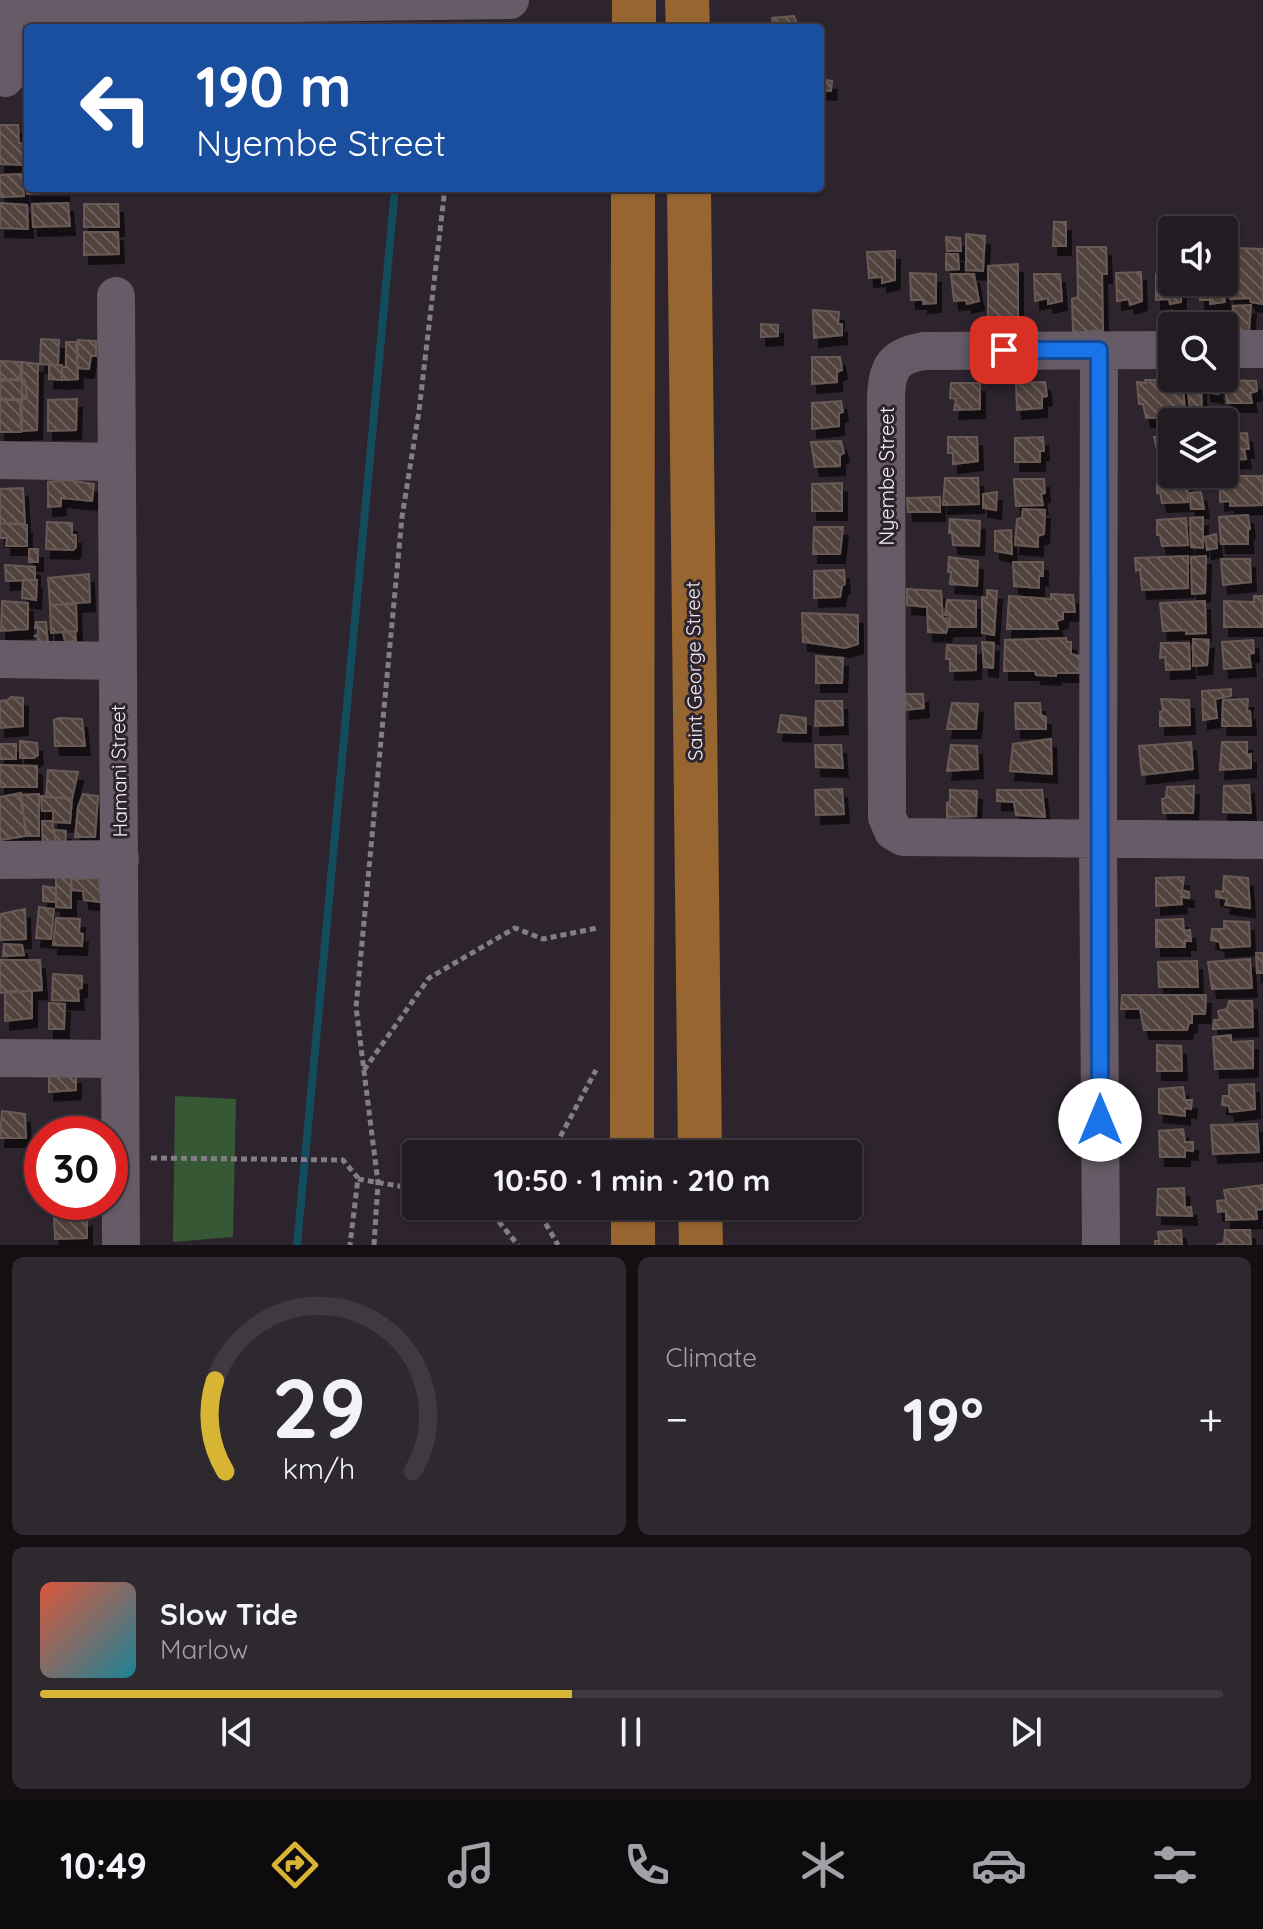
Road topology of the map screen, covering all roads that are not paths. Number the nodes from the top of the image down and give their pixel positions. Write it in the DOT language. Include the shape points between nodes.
graph roads {
  1 [pos="510,0"];
  2 [pos="634,0"];
  3 [pos="687,0"];
  4 [pos="2,7"];
  5 [pos="634,24"];
  6 [pos="688,24"];
  7 [pos="5,78"];
  8 [pos="633,192"];
  9 [pos="689,192"];
  10 [pos="116,296"];
  11 [pos="1238,349"];
  12 [pos="1263,349"];
  13 [pos="1099,350"];
  14 [pos="1158,350"];
  15 [pos="0,460"];
  16 [pos="115,462"];
  17 [pos="0,659"];
  18 [pos="117,661"];
  19 [pos="1098,839"];
  20 [pos="1263,840"];
  21 [pos="120,859"];
  22 [pos="0,860"];
  23 [pos="0,1058"];
  24 [pos="120,1059"];
  25 [pos="632,1140"];
  26 [pos="700,1140"];
  27 [pos="633,1220"];
  28 [pos="700,1220"];
  29 [pos="121,1245"];
  30 [pos="633,1245"];
  31 [pos="701,1245"];
  32 [pos="1101,1245"];
  1 -- 4 [label="street"];
  2 -- 5 [label="main road"];
  3 -- 6 [label="main road"];
  4 -- 7 [label="street"];
  8 -- 25 [label="main road"];
  9 -- 26 [label="main road, Saint George Street"];
  10 -- 16 [label="street, Hamani Street"];
  11 -- 12 [label="street"];
  13 -- 14 [label="street, Nyembe Street"];
  13 -- 19 [label="street"];
  13 -- 19 [label="street, Nyembe Street" via="911,353 894,364 886,397 890,825 903,837"];
  15 -- 16 [label="street"];
  16 -- 18 [label="street, Hamani Street"];
  17 -- 18 [label="street"];
  18 -- 21 [label="street, Hamani Street"];
  19 -- 20 [label="street"];
  19 -- 32 [label="street"];
  21 -- 22 [label="street"];
  21 -- 24 [label="street, Hamani Street"];
  23 -- 24 [label="street"];
  24 -- 29 [label="street, Hamani Street"];
  27 -- 30 [label="main road"];
  28 -- 31 [label="main road"];
}
